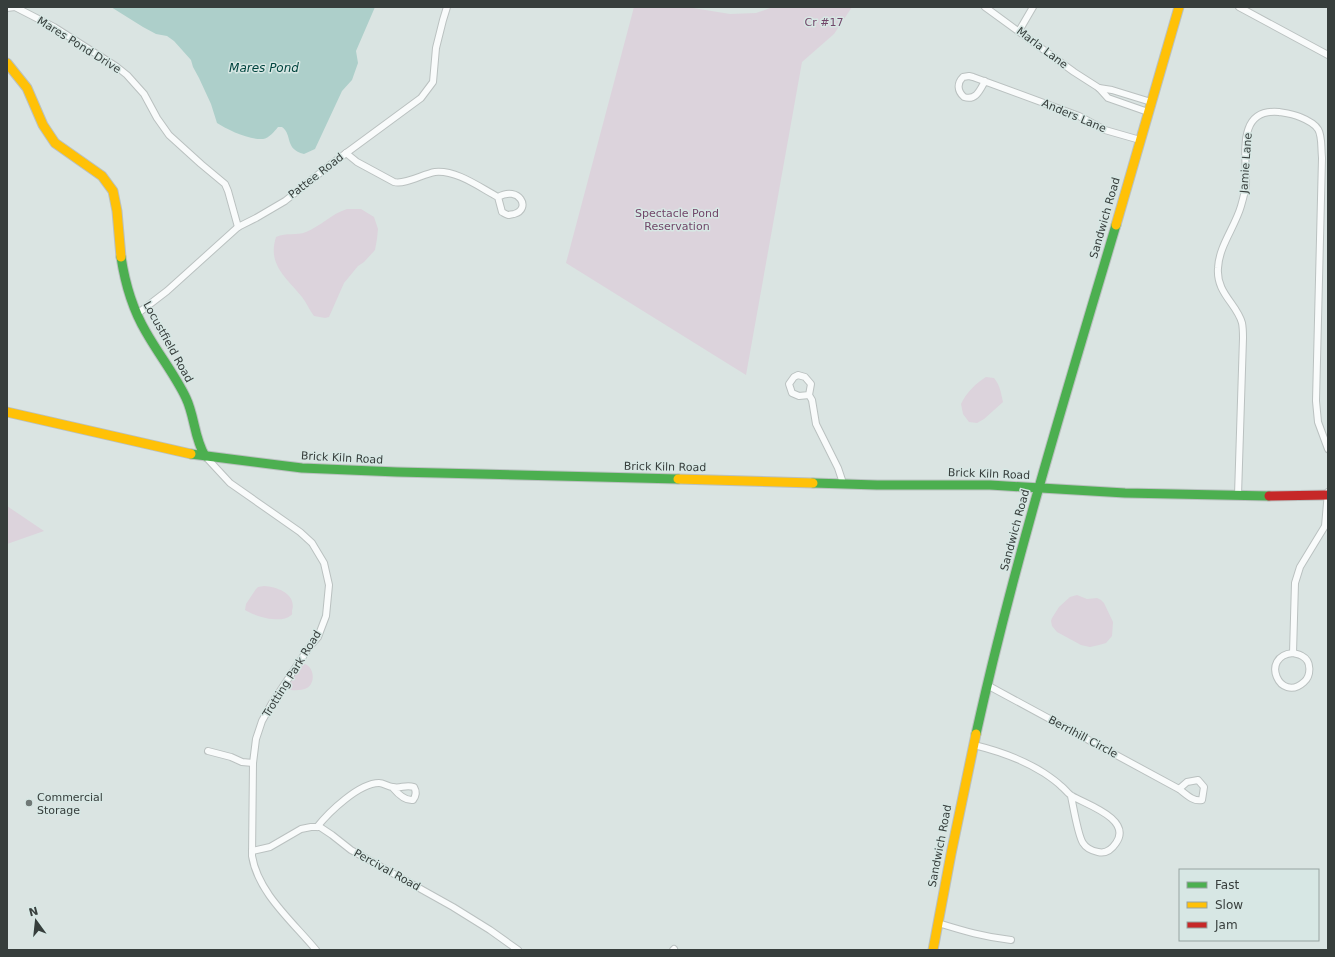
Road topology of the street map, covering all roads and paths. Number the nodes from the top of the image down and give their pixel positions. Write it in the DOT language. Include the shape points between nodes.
graph roads {
  1 [pos="447,7"];
  2 [pos="985,7"];
  3 [pos="1033,7"];
  4 [pos="1179,7"];
  5 [pos="1239,7"];
  6 [pos="7,8"];
  7 [pos="1019,31"];
  8 [pos="1328,55"];
  9 [pos="7,63"];
  10 [pos="985,81"];
  11 [pos="1099,88"];
  12 [pos="1151,102"];
  13 [pos="1148,112"];
  14 [pos="1140,140"];
  15 [pos="346,153"];
  16 [pos="498,197"];
  17 [pos="238,227"];
  18 [pos="137,314"];
  19 [pos="809,395"];
  20 [pos="7,412"];
  21 [pos="1328,449"];
  22 [pos="205,456"];
  23 [pos="844,484"];
  24 [pos="1038,488"];
  25 [pos="1328,491"];
  26 [pos="1238,495"];
  27 [pos="1328,495"];
  28 [pos="1293,653"];
  29 [pos="988,685"];
  30 [pos="974,745"];
  31 [pos="208,751"];
  32 [pos="253,763"];
  33 [pos="393,788"];
  34 [pos="1179,789"];
  35 [pos="1072,796"];
  36 [pos="317,827"];
  37 [pos="252,852"];
  38 [pos="938,923"];
  39 [pos="1011,940"];
  40 [pos="316,950"];
  41 [pos="518,950"];
  42 [pos="933,950"];
  1 -- 15 [label="street, Pattee Road" via="436,48 433,82 421,98"];
  2 -- 7 [label="street, Marla Lane"];
  3 -- 7 [label="street"];
  4 -- 12 [label="main road, Sandwich Road"];
  5 -- 8 [label="street"];
  6 -- 17 [label="street, Mares Pond Drive" via="15,7 54,27 127,75 144,94 156,118 169,135 225,184"];
  7 -- 11 [label="street, Marla Lane"];
  9 -- 18 [label="main road, Locustfield Road" via="23,81 47,132 56,143 98,174 113,192 125,277"];
  10 -- 10 [label="street, Anders Lane" via="975,96 968,98 960,93 958,84 963,77 970,76"];
  10 -- 14 [label="street, Anders Lane" via="1075,114 1105,130"];
  11 -- 12 [label="street, Marla Lane"];
  11 -- 13 [label="street, Marla Lane" via="1108,98"];
  12 -- 13 [label="main road, Sandwich Road"];
  13 -- 14 [label="main road, Sandwich Road"];
  14 -- 24 [label="main road, Sandwich Road"];
  15 -- 16 [label="street" via="357,162 394,182 437,172 454,174"];
  15 -- 17 [label="street, Pattee Road" via="285,200"];
  17 -- 18 [label="street, Pattee Road" via="167,291"];
  18 -- 22 [label="main road, Locustfield Road" via="188,402 199,448"];
  19 -- 23 [label="street" via="816,424"];
  20 -- 22 [label="main road, Brick Kiln Road"];
  21 -- 26 [label="street, Jamie Lane" via="1318,422 1316,401 1321,135 1316,127 1300,116 1267,113 1256,117 1247,132 1246,187 1241,207 1222,249 1218,269 1219,284 1242,323"];
  22 -- 23 [label="main road, Brick Kiln Road" via="302,468 366,471"];
  22 -- 32 [label="street, Trotting Park Road" via="230,483 312,543 324,563 329,585 326,616 318,637 294,668 262,721 256,739"];
  23 -- 24 [label="main road, Brick Kiln Road" via="990,484"];
  24 -- 26 [label="main road, Brick Kiln Road"];
  24 -- 29 [label="main road, Sandwich Road"];
  25 -- 27 [label="street"];
  26 -- 27 [label="main road, Brick Kiln Road"];
  27 -- 28 [label="street" via="1325,526 1300,567 1295,583"];
  28 -- 28 [label="street" via="1306,659 1309,673 1306,681 1298,687 1291,688 1279,681 1274,668 1283,655"];
  29 -- 30 [label="main road, Sandwich Road"];
  29 -- 34 [label="street, BerrIhill Circle"];
  30 -- 35 [label="street" via="1025,762"];
  30 -- 38 [label="main road, Sandwich Road"];
  31 -- 32 [label="street"];
  32 -- 37 [label="street, Trotting Park Road"];
  33 -- 36 [label="street" via="379,782 370,784 336,806"];
  35 -- 35 [label="street" via="1102,811 1115,823 1118,829 1117,841 1108,851 1094,852 1082,843"];
  36 -- 37 [label="street" via="301,830 270,847"];
  36 -- 41 [label="street, Percival Road" via="332,834 351,850 490,930"];
  37 -- 40 [label="street, Trotting Park Road" via="260,882"];
  38 -- 39 [label="street" via="973,934"];
  38 -- 42 [label="main road, Sandwich Road"];
}
